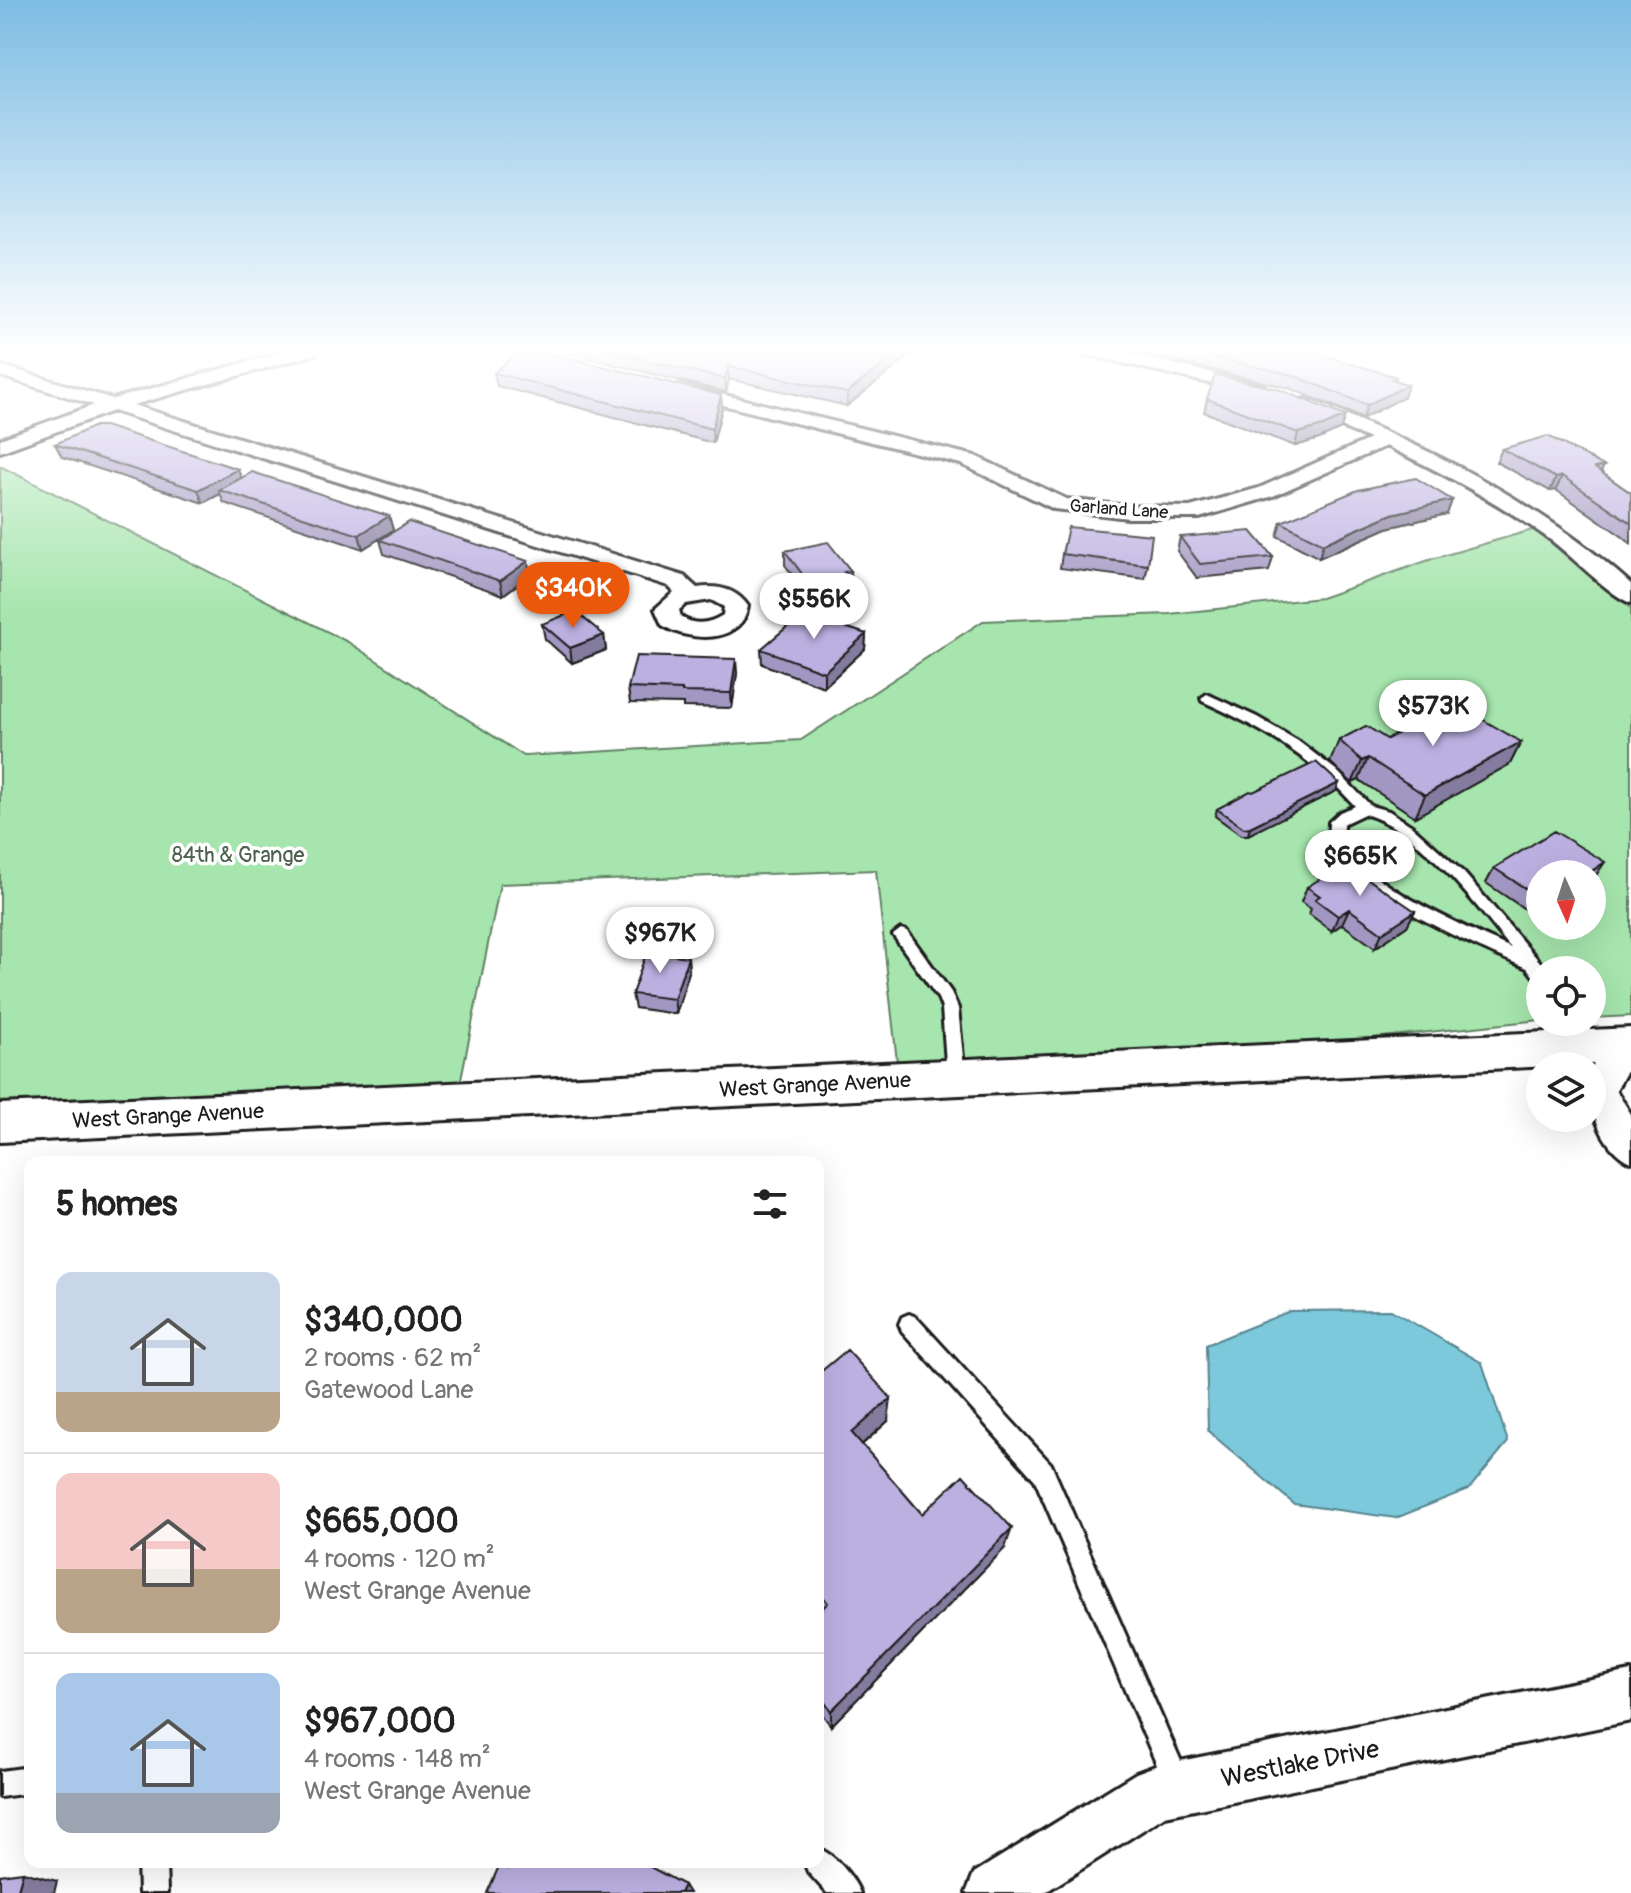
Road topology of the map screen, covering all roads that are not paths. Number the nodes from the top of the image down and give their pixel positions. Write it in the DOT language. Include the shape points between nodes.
graph roads {
  1 [pos="21,438"];
  2 [pos="220,438"];
  3 [pos="881,438"];
  4 [pos="1389,438"];
  5 [pos="0,446"];
  6 [pos="690,594"];
  7 [pos="1631,596"];
  8 [pos="1207,698"];
  9 [pos="1366,809"];
  10 [pos="901,935"];
  11 [pos="1526,956"];
  12 [pos="1526,963"];
  13 [pos="1611,1042"];
  14 [pos="956,1077"];
  15 [pos="0,1123"];
  16 [pos="1631,1146"];
  17 [pos="909,1324"];
  18 [pos="1631,1696"];
  19 [pos="24,1781"];
  20 [pos="0,1784"];
  21 [pos="1179,1787"];
  22 [pos="152,1868"];
  23 [pos="823,1868"];
  24 [pos="1023,1885"];
  25 [pos="153,1893"];
  26 [pos="846,1893"];
  1 -- 5 [label="street"];
  2 -- 6 [label="street" via="676,581"];
  3 -- 4 [label="street, Garland Lane" via="968,460 1061,505 1191,513 1266,492"];
  4 -- 7 [label="street" via="1529,514"];
  8 -- 9 [label="lane" via="1256,720 1313,757"];
  9 -- 11 [label="lane" via="1406,828 1456,874"];
  9 -- 12 [label="lane" via="1336,822 1337,845 1354,867 1422,911"];
  10 -- 14 [label="lane" via="950,1008"];
  13 -- 14 [label="street, West Grange Avenue"];
  13 -- 16 [label="street" via="1597,1091"];
  14 -- 15 [label="street, West Grange Avenue"];
  17 -- 21 [label="lane" via="1043,1472"];
  18 -- 21 [label="street, Westlake Drive"];
  19 -- 20 [label="lane"];
  21 -- 24 [label="street, Westlake Drive" via="1155,1792"];
  22 -- 25 [label="lane"];
  23 -- 26 [label="lane"];
}
